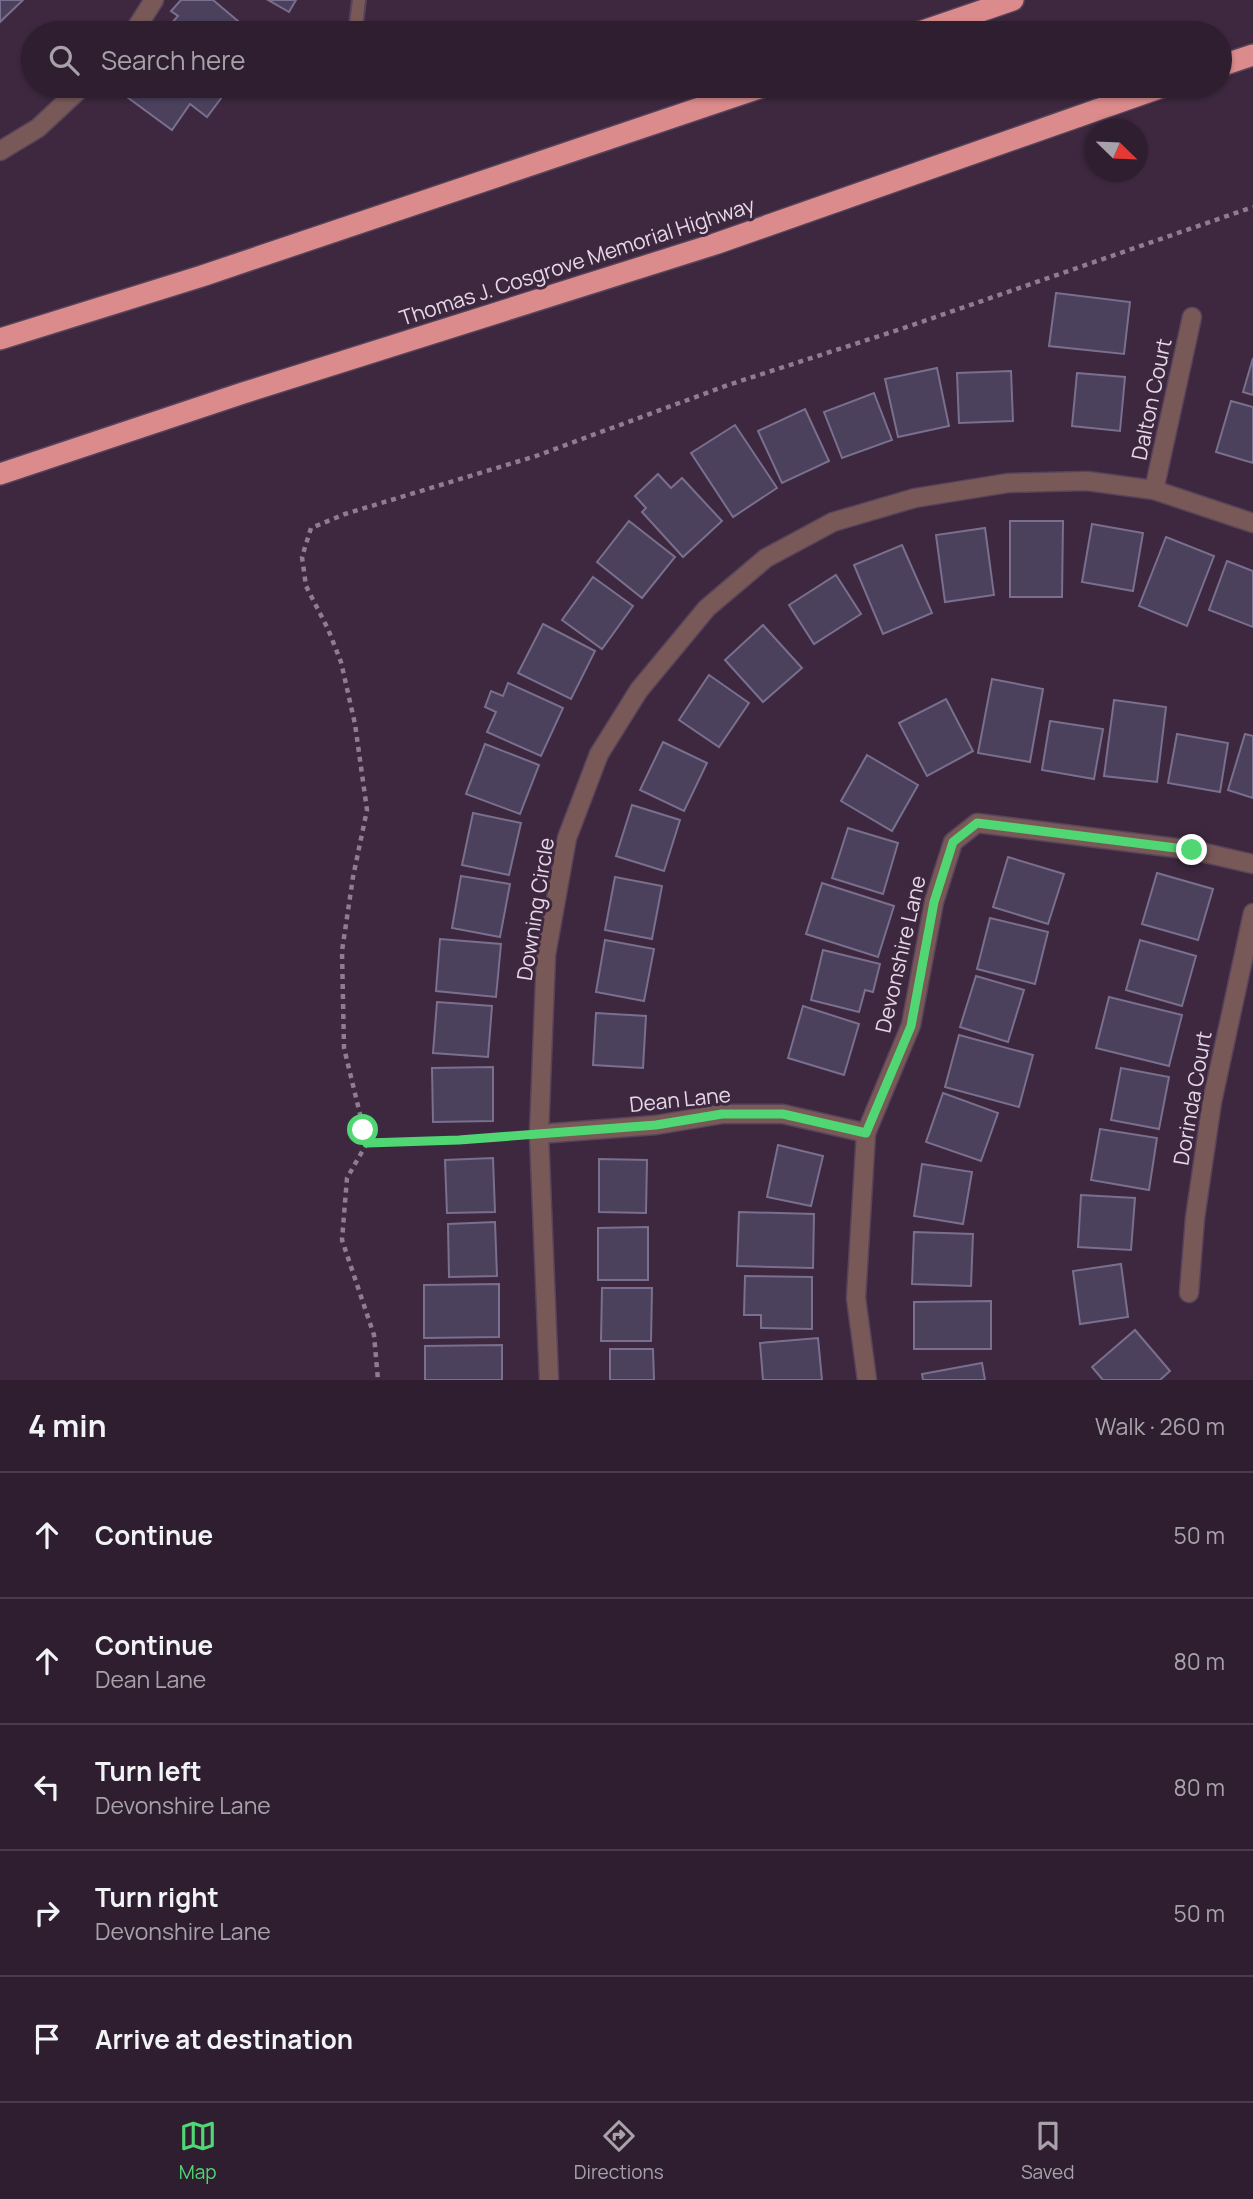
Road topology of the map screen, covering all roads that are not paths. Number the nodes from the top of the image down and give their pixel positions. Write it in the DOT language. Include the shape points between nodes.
graph roads {
  1 [pos="154,0"];
  2 [pos="359,0"];
  3 [pos="1013,0"];
  4 [pos="141,21"];
  5 [pos="356,21"];
  6 [pos="952,21"];
  7 [pos="1253,55"];
  8 [pos="1232,62"];
  9 [pos="70,98"];
  10 [pos="729,98"];
  11 [pos="1132,98"];
  12 [pos="0,151"];
  13 [pos="1192,317"];
  14 [pos="0,339"];
  15 [pos="0,474"];
  16 [pos="1154,489"];
  17 [pos="1253,523"];
  18 [pos="1253,864"];
  19 [pos="1253,913"];
  20 [pos="866,1133"];
  21 [pos="539,1134"];
  22 [pos="1189,1293"];
  23 [pos="549,1380"];
  24 [pos="867,1380"];
  1 -- 4 [label="street"];
  2 -- 5 [label="lane"];
  3 -- 6 [label="highway"];
  7 -- 8 [label="highway"];
  9 -- 12 [label="street" via="38,128"];
  10 -- 14 [label="highway" via="202,276"];
  11 -- 15 [label="highway, Thomas J. Cosgrove Memorial Highway" via="715,243"];
  13 -- 16 [label="street, Dalton Court"];
  16 -- 17 [label="street, Downing Circle"];
  16 -- 21 [label="street, Downing Circle" via="1087,481 1008,483 915,498 833,522 766,558 706,608 639,690 599,754 567,838 546,955"];
  18 -- 20 [label="street, Devonshire Lane" via="1192,850 977,823 953,842 934,902 911,1026"];
  19 -- 22 [label="street, Dorinda Court" via="1212,1102"];
  20 -- 21 [label="street, Dean Lane" via="783,1114 722,1114 656,1125"];
  20 -- 24 [label="street, Devonshire Lane" via="856,1298"];
  21 -- 23 [label="street, Downing Circle"];
}
